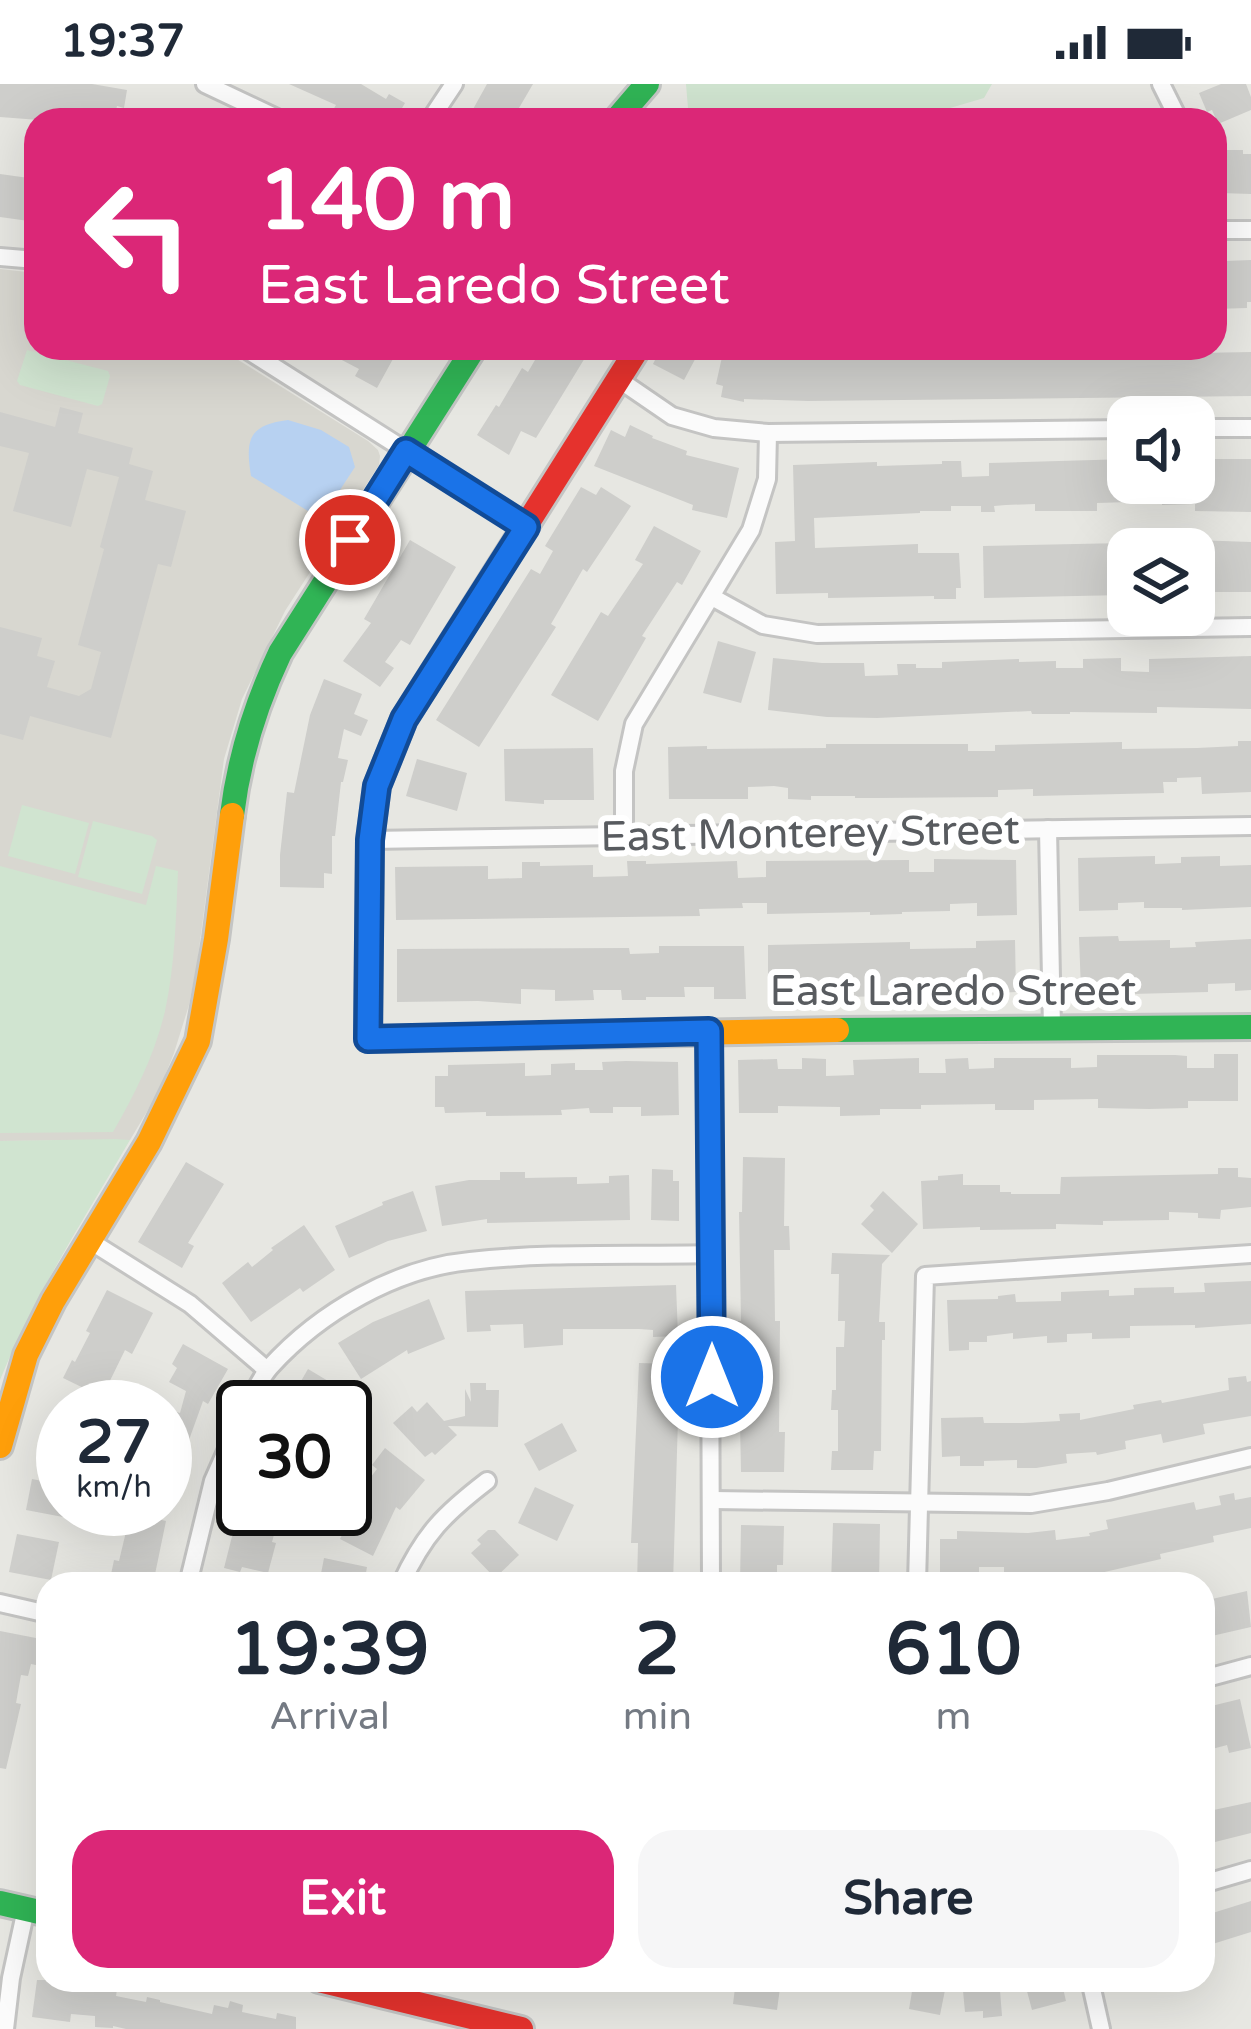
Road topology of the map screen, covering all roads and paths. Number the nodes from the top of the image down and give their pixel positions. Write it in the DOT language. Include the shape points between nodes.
graph roads {
  1 [pos="205,84"];
  2 [pos="647,84"];
  3 [pos="256,108"];
  4 [pos="626,108"];
  5 [pos="263,360"];
  6 [pos="466,360"];
  7 [pos="630,360"];
  8 [pos="618,379"];
  9 [pos="1215,428"];
  10 [pos="1251,428"];
  11 [pos="1107,429"];
  12 [pos="768,434"];
  13 [pos="406,451"];
  14 [pos="526,527"];
  15 [pos="712,597"];
  16 [pos="1251,627"];
  17 [pos="1251,826"];
  18 [pos="1048,829"];
  19 [pos="624,834"];
  20 [pos="370,840"];
  21 [pos="1251,1027"];
  22 [pos="1052,1028"];
  23 [pos="709,1031"];
  24 [pos="90,1241"];
  25 [pos="711,1254"];
  26 [pos="1251,1254"];
  27 [pos="267,1370"];
  28 [pos="262,1380"];
  29 [pos="0,1446"];
  30 [pos="1251,1457"];
  31 [pos="216,1474"];
  32 [pos="487,1481"];
  33 [pos="713,1500"];
  34 [pos="917,1504"];
  35 [pos="191,1572"];
  36 [pos="407,1572"];
  37 [pos="711,1572"];
  38 [pos="917,1572"];
  39 [pos="0,1603"];
  40 [pos="36,1611"];
  41 [pos="1251,1666"];
  42 [pos="1215,1676"];
  43 [pos="1251,1870"];
  44 [pos="1215,1880"];
  45 [pos="0,1903"];
  46 [pos="36,1912"];
  47 [pos="36,1915"];
  48 [pos="368,1992"];
  49 [pos="1093,1992"];
  50 [pos="5,2029"];
  51 [pos="521,2029"];
  52 [pos="1101,2029"];
  1 -- 3 [label="street"];
  2 -- 4 [label="street"];
  5 -- 13 [label="street"];
  6 -- 13 [label="street"];
  7 -- 8 [label="street"];
  8 -- 12 [label="street" via="673,416"];
  8 -- 14 [label="street"];
  9 -- 10 [label="street"];
  11 -- 12 [label="street"];
  12 -- 15 [label="street" via="767,479 751,530"];
  13 -- 14 [label="street"];
  13 -- 24 [label="street" via="290,638 255,710 238,766 198,1042"];
  14 -- 20 [label="street" via="404,719 377,786"];
  15 -- 16 [label="street" via="763,625 817,634"];
  15 -- 19 [label="street" via="634,724"];
  17 -- 18 [label="street, East Monterey Street"];
  18 -- 19 [label="street, East Monterey Street"];
  18 -- 22 [label="street"];
  19 -- 20 [label="street, East Monterey Street"];
  20 -- 23 [label="street, East Laredo Street" via="368,1039"];
  21 -- 22 [label="street, East Laredo Street"];
  22 -- 23 [label="street, East Laredo Street"];
  23 -- 25 [label="street"];
  24 -- 27 [label="street" via="190,1304"];
  24 -- 29 [label="street" via="26,1354"];
  25 -- 27 [label="street" via="467,1261 412,1274 358,1297"];
  25 -- 33 [label="street"];
  26 -- 34 [label="street" via="925,1276"];
  27 -- 28 [label="street"];
  30 -- 34 [label="street" via="1031,1504"];
  31 -- 35 [label="street"];
  32 -- 36 [label="street" via="445,1514"];
  33 -- 34 [label="street"];
  33 -- 37 [label="street"];
  34 -- 38 [label="street"];
  39 -- 40 [label="street"];
  41 -- 42 [label="street"];
  43 -- 44 [label="street"];
  45 -- 46 [label="street"];
  47 -- 50 [label="street" via="11,1978"];
  48 -- 51 [label="street"];
  49 -- 52 [label="street"];
}
